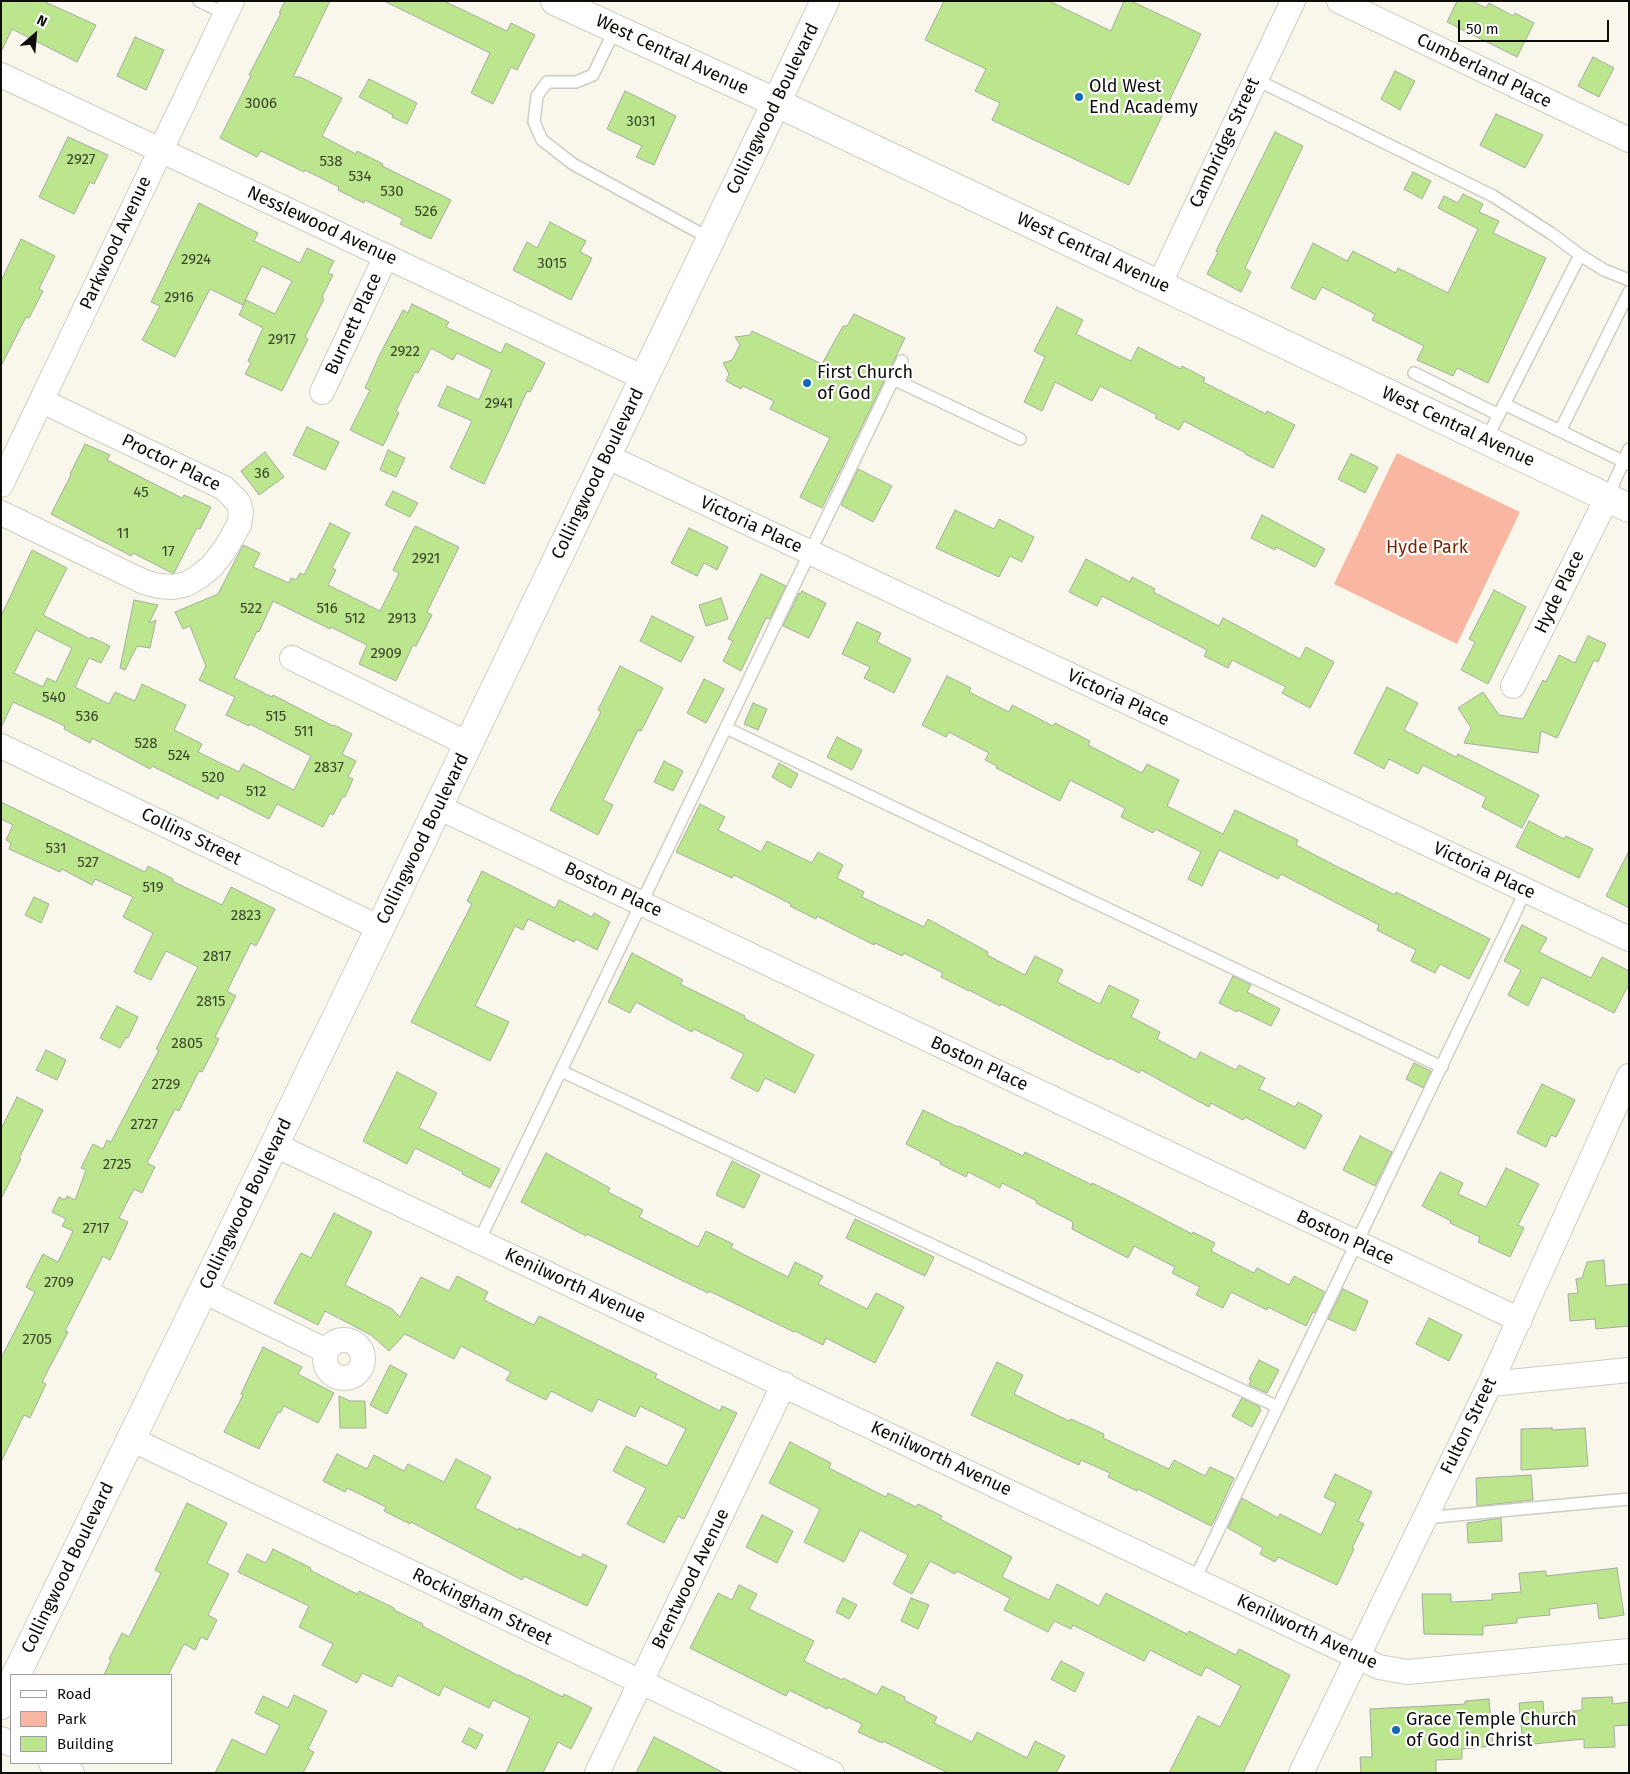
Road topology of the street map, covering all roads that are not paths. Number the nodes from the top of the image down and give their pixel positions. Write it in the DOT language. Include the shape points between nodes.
graph roads {
  1 [pos="199,1"];
  2 [pos="555,1"];
  3 [pos="825,1"];
  4 [pos="1293,1"];
  5 [pos="1338,1"];
  6 [pos="229,7"];
  7 [pos="615,29"];
  8 [pos="1,74"];
  9 [pos="1255,79"];
  10 [pos="777,103"];
  11 [pos="1629,140"];
  12 [pos="161,150"];
  13 [pos="711,239"];
  14 [pos="1580,255"];
  15 [pos="386,256"];
  16 [pos="1629,280"];
  17 [pos="1159,285"];
  18 [pos="1629,292"];
  19 [pos="902,361"];
  20 [pos="1414,373"];
  21 [pos="644,378"];
  22 [pos="893,379"];
  23 [pos="322,392"];
  24 [pos="42,400"];
  25 [pos="1504,404"];
  26 [pos="1499,415"];
  27 [pos="1560,431"];
  28 [pos="1020,439"];
  29 [pos="1486,440"];
  30 [pos="1629,449"];
  31 [pos="606,456"];
  32 [pos="1626,462"];
  33 [pos="1,485"];
  34 [pos="1618,503"];
  35 [pos="1,513"];
  36 [pos="810,552"];
  37 [pos="292,658"];
  38 [pos="1513,686"];
  39 [pos="726,728"];
  40 [pos="468,744"];
  41 [pos="1,746"];
  42 [pos="438,807"];
  43 [pos="1526,890"];
  44 [pos="641,903"];
  45 [pos="380,928"];
  46 [pos="1629,939"];
  47 [pos="1442,1067"];
  48 [pos="560,1071"];
  49 [pos="1629,1076"];
  50 [pos="275,1145"];
  51 [pos="479,1241"];
  52 [pos="1357,1244"];
  53 [pos="203,1291"];
  54 [pos="1520,1320"];
  55 [pos="327,1351"];
  56 [pos="1629,1370"];
  57 [pos="784,1384"];
  58 [pos="1490,1384"];
  59 [pos="1278,1408"];
  60 [pos="131,1439"];
  61 [pos="1629,1499"];
  62 [pos="1424,1518"];
  63 [pos="1195,1579"];
  64 [pos="1629,1651"];
  65 [pos="1357,1656"];
  66 [pos="16,1674"];
  67 [pos="640,1682"];
  68 [pos="10,1686"];
  69 [pos="1,1705"];
  70 [pos="53,1764"];
  71 [pos="72,1773"];
  72 [pos="597,1773"];
  73 [pos="832,1773"];
  74 [pos="1301,1773"];
  1 -- 6 [label="lane"];
  2 -- 7 [label="main road, West Central Avenue"];
  3 -- 10 [label="main road, Collingwood Boulevard"];
  4 -- 9 [label="street, Cambridge Street"];
  5 -- 11 [label="street, Cumberland Place"];
  6 -- 12 [label="street, Parkwood Avenue"];
  7 -- 10 [label="main road, West Central Avenue"];
  7 -- 13 [label="lane" via="593,75 576,82 547,82 537,96 534,122 542,140 573,164"];
  8 -- 12 [label="street, Nesslewood Avenue"];
  9 -- 14 [label="lane" via="1492,196"];
  9 -- 17 [label="street, Cambridge Street"];
  10 -- 13 [label="main road, Collingwood Boulevard"];
  10 -- 17 [label="main road, West Central Avenue"];
  12 -- 15 [label="street, Nesslewood Avenue"];
  12 -- 24 [label="street, Parkwood Avenue"];
  13 -- 21 [label="main road, Collingwood Boulevard"];
  14 -- 16 [label="lane"];
  14 -- 25 [label="lane"];
  15 -- 21 [label="street, Nesslewood Avenue"];
  15 -- 23 [label="street, Burnett Place"];
  17 -- 29 [label="main road, West Central Avenue"];
  18 -- 27 [label="lane"];
  19 -- 22 [label="lane"];
  20 -- 26 [label="lane"];
  21 -- 31 [label="main road, Collingwood Boulevard"];
  22 -- 28 [label="lane"];
  22 -- 36 [label="lane"];
  24 -- 33 [label="street, Parkwood Avenue"];
  24 -- 35 [label="street, Proctor Place" via="224,488 238,502 241,512 238,525 212,566 187,584 173,587 144,582"];
  25 -- 26 [label="lane"];
  25 -- 27 [label="lane"];
  26 -- 29 [label="lane"];
  27 -- 32 [label="lane"];
  29 -- 34 [label="main road, West Central Avenue"];
  30 -- 32 [label="lane"];
  31 -- 36 [label="street, Victoria Place"];
  31 -- 40 [label="main road, Collingwood Boulevard"];
  32 -- 34 [label="lane"];
  34 -- 38 [label="street, Hyde Place"];
  36 -- 39 [label="lane"];
  36 -- 43 [label="street, Victoria Place"];
  37 -- 40 [label="street"];
  39 -- 44 [label="lane"];
  39 -- 47 [label="lane"];
  40 -- 42 [label="main road, Collingwood Boulevard"];
  41 -- 45 [label="street, Collins Street"];
  42 -- 44 [label="street, Boston Place"];
  42 -- 45 [label="main road, Collingwood Boulevard"];
  43 -- 46 [label="street, Victoria Place"];
  43 -- 47 [label="lane"];
  44 -- 48 [label="lane"];
  44 -- 52 [label="street, Boston Place"];
  45 -- 50 [label="main road, Collingwood Boulevard"];
  47 -- 52 [label="lane"];
  48 -- 51 [label="lane"];
  48 -- 59 [label="lane"];
  49 -- 54 [label="street, Fulton Street"];
  50 -- 51 [label="street, Kenilworth Avenue"];
  50 -- 53 [label="main road, Collingwood Boulevard"];
  51 -- 57 [label="street, Kenilworth Avenue"];
  52 -- 54 [label="street, Boston Place"];
  52 -- 59 [label="lane"];
  53 -- 55 [label="street"];
  53 -- 60 [label="main road, Collingwood Boulevard"];
  54 -- 58 [label="street, Fulton Street"];
  56 -- 58 [label="street"];
  57 -- 63 [label="street, Kenilworth Avenue"];
  57 -- 67 [label="street, Brentwood Avenue"];
  58 -- 62 [label="street, Fulton Street"];
  59 -- 63 [label="lane"];
  60 -- 66 [label="main road, Collingwood Boulevard"];
  60 -- 67 [label="street, Rockingham Street"];
  61 -- 62 [label="lane"];
  62 -- 65 [label="street, Fulton Street"];
  63 -- 65 [label="street, Kenilworth Avenue"];
  64 -- 65 [label="street, Kenilworth Avenue" via="1407,1672 1380,1667"];
  65 -- 74 [label="street, Fulton Street"];
  67 -- 72 [label="street, Brentwood Avenue"];
  67 -- 73 [label="street, Rockingham Street"];
  68 -- 69 [label="main road"];
  70 -- 71 [label="street"];
}
